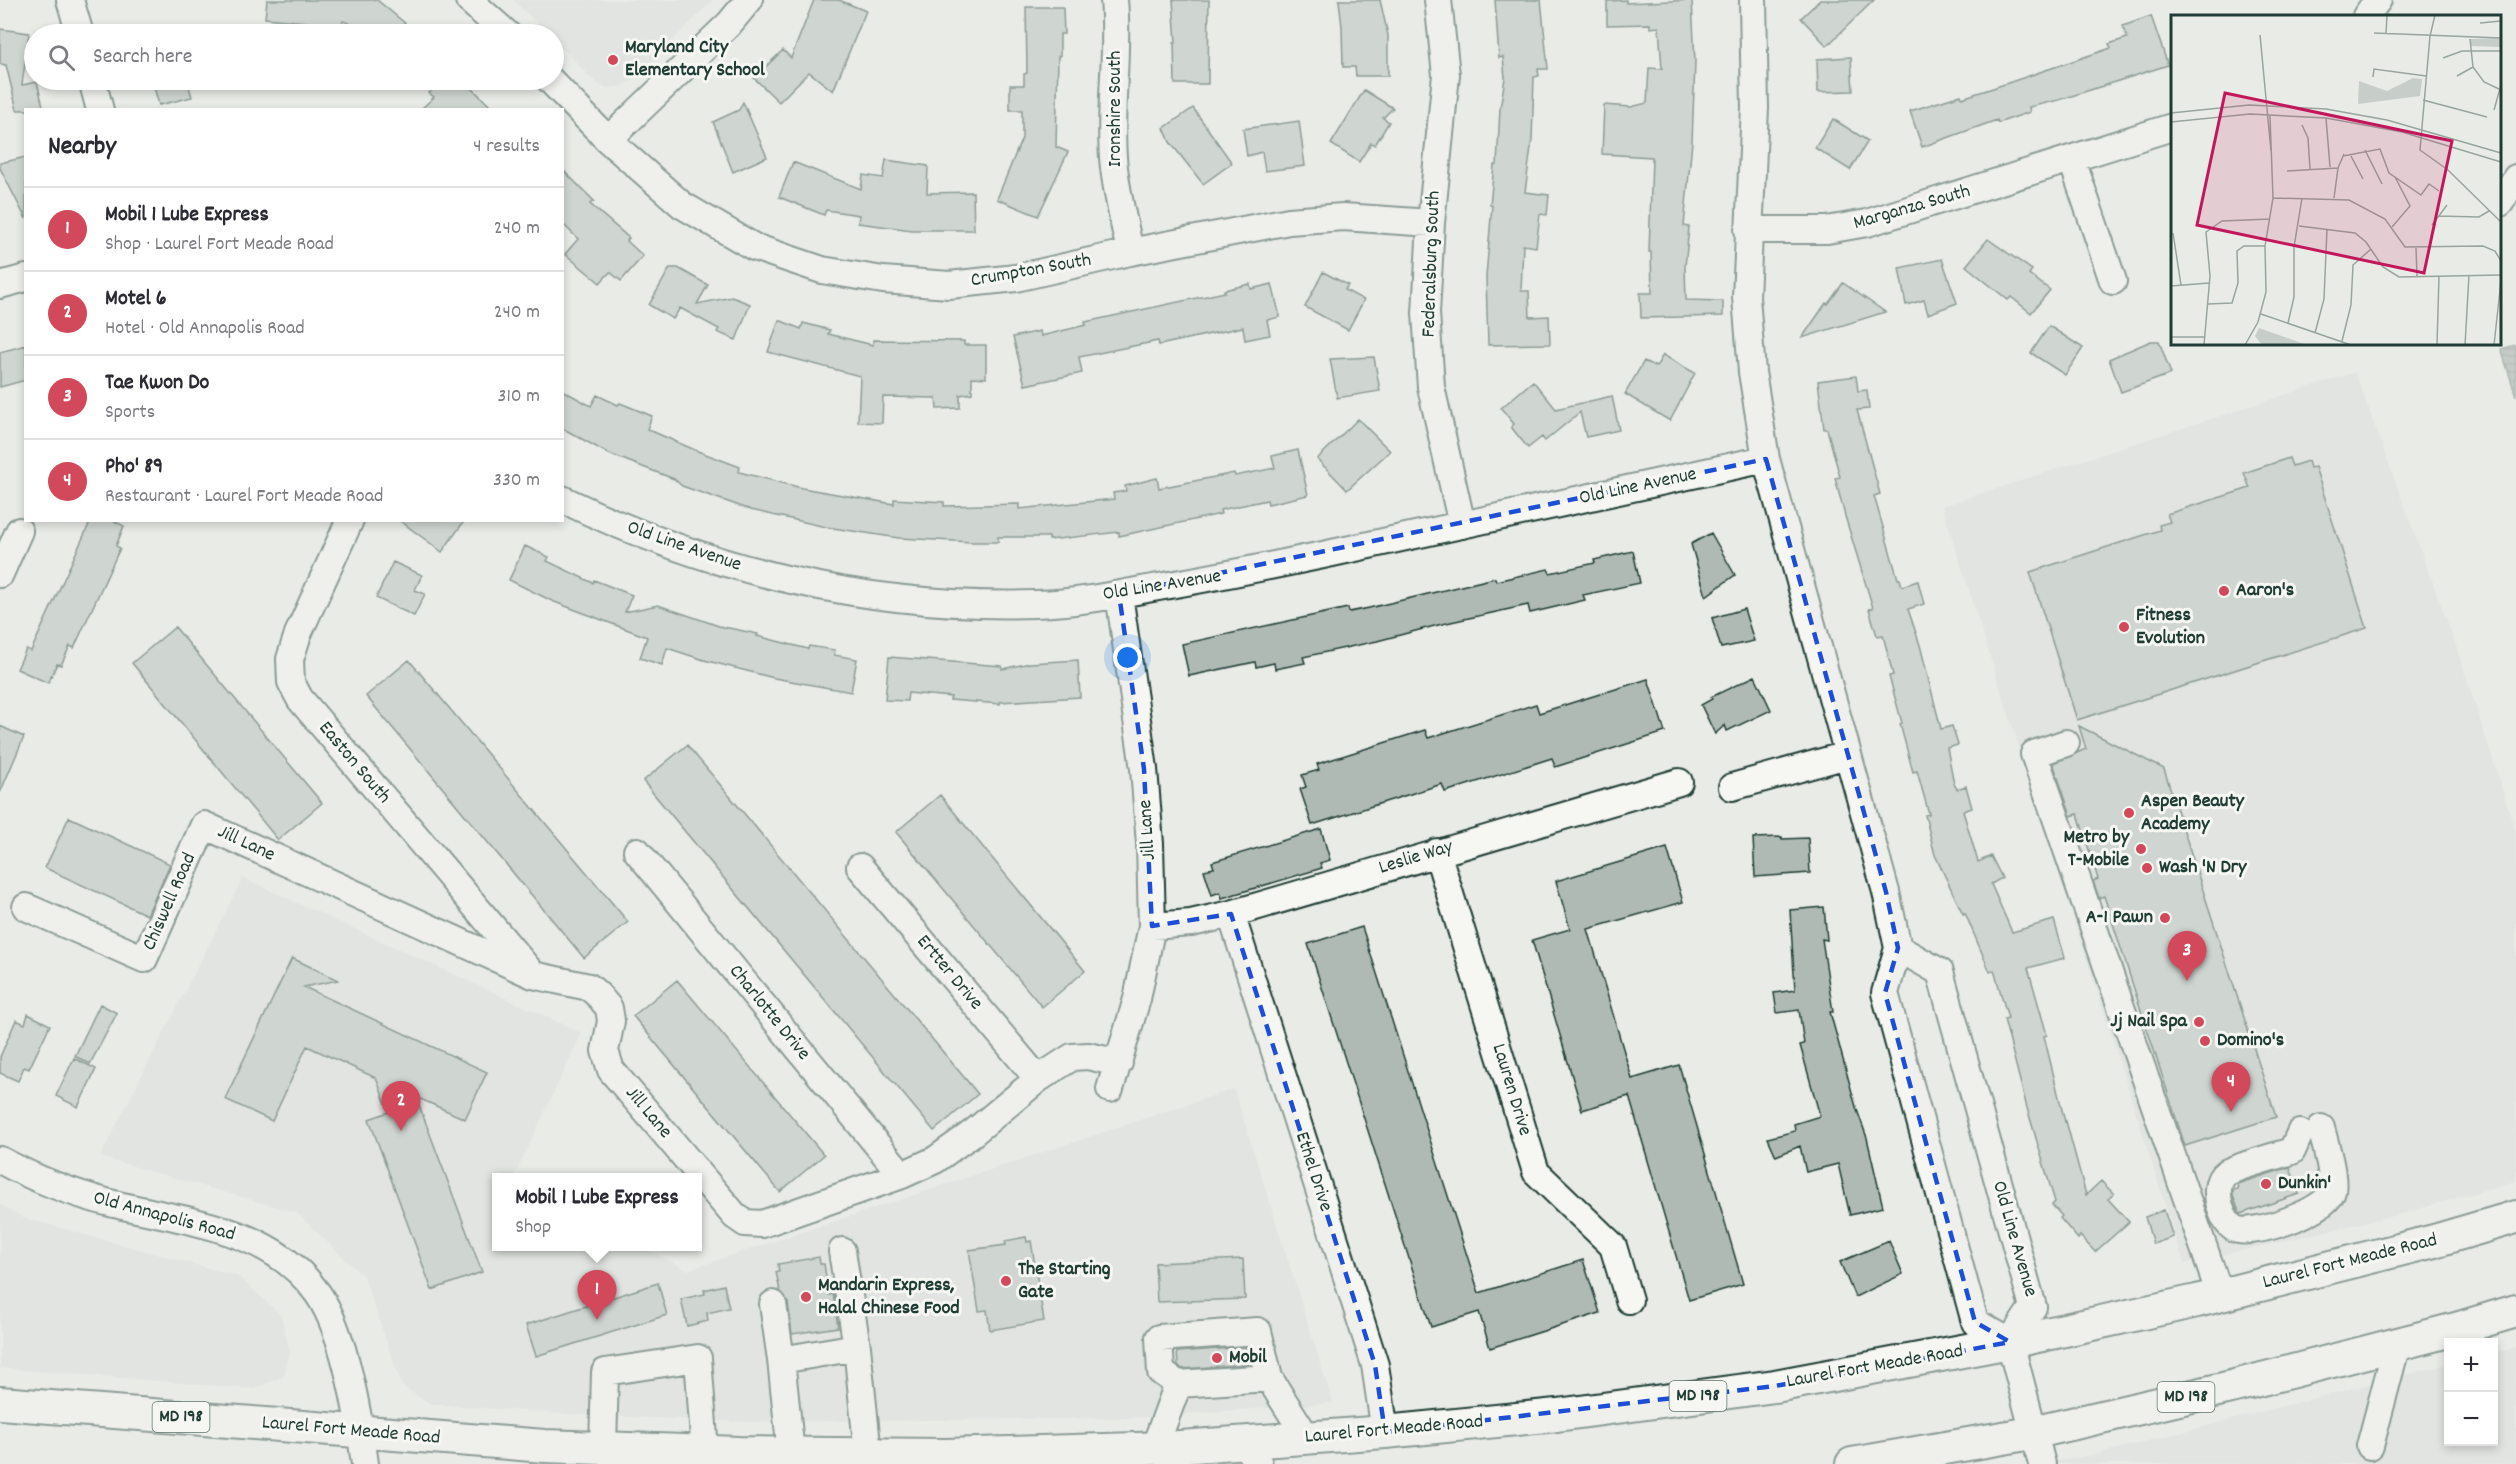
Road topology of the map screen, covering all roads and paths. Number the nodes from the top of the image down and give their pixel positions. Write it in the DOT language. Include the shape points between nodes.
graph roads {
  1 [pos="70,0"];
  2 [pos="469,0"];
  3 [pos="749,0"];
  4 [pos="1114,0"];
  5 [pos="1438,0"];
  6 [pos="1753,0"];
  7 [pos="2378,0"];
  8 [pos="2367,15"];
  9 [pos="77,24"];
  10 [pos="496,24"];
  11 [pos="95,90"];
  12 [pos="560,90"];
  13 [pos="99,108"];
  14 [pos="2171,127"];
  15 [pos="608,140"];
  16 [pos="2072,160"];
  17 [pos="2516,178"];
  18 [pos="2501,200"];
  19 [pos="1431,223"];
  20 [pos="1748,230"];
  21 [pos="1130,252"];
  22 [pos="24,279"];
  23 [pos="2113,281"];
  24 [pos="0,285"];
  25 [pos="1766,459"];
  26 [pos="564,500"];
  27 [pos="349,522"];
  28 [pos="1462,525"];
  29 [pos="19,531"];
  30 [pos="0,574"];
  31 [pos="1119,594"];
  32 [pos="2066,743"];
  33 [pos="1847,755"];
  34 [pos="1679,782"];
  35 [pos="1732,787"];
  36 [pos="204,825"];
  37 [pos="637,851"];
  38 [pos="1437,852"];
  39 [pos="860,867"];
  40 [pos="26,907"];
  41 [pos="1232,914"];
  42 [pos="1152,926"];
  43 [pos="1898,948"];
  44 [pos="533,975"];
  45 [pos="1119,1063"];
  46 [pos="1038,1079"];
  47 [pos="1110,1089"];
  48 [pos="2310,1130"];
  49 [pos="0,1160"];
  50 [pos="698,1173"];
  51 [pos="902,1175"];
  52 [pos="702,1177"];
  53 [pos="2516,1217"];
  54 [pos="842,1251"];
  55 [pos="2220,1295"];
  56 [pos="1629,1300"];
  57 [pos="773,1304"];
  58 [pos="2516,1311"];
  59 [pos="2010,1342"];
  60 [pos="2397,1344"];
  61 [pos="857,1347"];
  62 [pos="782,1360"];
  63 [pos="1269,1378"];
  64 [pos="1178,1383"];
  65 [pos="0,1403"];
  66 [pos="361,1431"];
  67 [pos="1385,1432"];
  68 [pos="2032,1433"];
  69 [pos="1307,1438"];
  70 [pos="2370,1446"];
  71 [pos="603,1448"];
  72 [pos="705,1452"];
  73 [pos="791,1453"];
  74 [pos="1172,1453"];
  75 [pos="1251,1453"];
  76 [pos="868,1454"];
  77 [pos="365,1464"];
  78 [pos="1852,1464"];
  79 [pos="2042,1464"];
  1 -- 9 [label="street"];
  2 -- 10 [label="street"];
  3 -- 15 [label="street"];
  4 -- 21 [label="street, Ironshire South" via="1117,25 1112,91 1113,158"];
  5 -- 19 [label="street, Federalsburg South" via="1446,75"];
  6 -- 20 [label="street" via="1755,108"];
  7 -- 8 [label="street"];
  11 -- 13 [label="street"];
  12 -- 15 [label="street, Crumpton South"];
  14 -- 16 [label="street, Marganza South"];
  15 -- 21 [label="street, Crumpton South" via="682,205 754,247 822,270 950,285 1016,278"];
  16 -- 20 [label="street, Marganza South" via="1867,224 1827,230"];
  16 -- 23 [label="street"];
  17 -- 18 [label="street"];
  19 -- 21 [label="street, Crumpton South" via="1343,217 1289,221"];
  19 -- 28 [label="street, Federalsburg South" via="1426,313 1431,387"];
  20 -- 25 [label="street" via="1746,297 1751,362"];
  22 -- 24 [label="street"];
  25 -- 28 [label="street, Old Line Avenue"];
  25 -- 33 [label="street"];
  26 -- 31 [label="street, Old Line Avenue" via="695,555 870,596 1039,604"];
  27 -- 44 [label="street, Easton South" via="298,634 290,659 291,682 300,699"];
  28 -- 31 [label="street, Old Line Avenue" via="1224,576"];
  29 -- 30 [label="street"];
  31 -- 42 [label="street, Jill Lane" via="1144,769"];
  32 -- 55 [label="street" via="2034,754"];
  33 -- 35 [label="street"];
  33 -- 43 [label="street"];
  34 -- 38 [label="street, Leslie Way"];
  36 -- 40 [label="street, Chiswell Road" via="144,960"];
  36 -- 44 [label="street, Jill Lane"];
  37 -- 51 [label="street, Charlotte Drive"];
  38 -- 41 [label="street, Leslie Way"];
  38 -- 56 [label="street, Lauren Drive" via="1536,1172 1613,1246"];
  39 -- 46 [label="street, Ertter Drive"];
  41 -- 42 [label="street, Leslie Way"];
  41 -- 67 [label="street, Ethel Drive" via="1374,1365"];
  42 -- 45 [label="street, Jill Lane"];
  43 -- 59 [label="street" via="1885,993 1975,1322"];
  43 -- 59 [label="street, Old Line Avenue" via="1940,972 2033,1307"];
  44 -- 50 [label="street, Jill Lane" via="589,987 599,996 609,1008 611,1021 605,1051 611,1070"];
  45 -- 46 [label="street, Jill Lane" via="1088,1056 1072,1057"];
  45 -- 47 [label="street, Jill Lane"];
  46 -- 51 [label="street, Jill Lane" via="945,1153"];
  48 -- 48 [label="street" via="2292,1151 2226,1173 2217,1186 2227,1223 2249,1232 2324,1204 2332,1191 2330,1169"];
  49 -- 66 [label="street, Old Annapolis Road" via="56,1187 208,1225 258,1243 298,1270 319,1295 339,1337"];
  51 -- 52 [label="street, Jill Lane" via="762,1224 745,1223 735,1216"];
  53 -- 55 [label="main road, Laurel Fort Meade Road / MD 198"];
  54 -- 61 [label="street"];
  55 -- 59 [label="main road, Laurel Fort Meade Road / MD 198"];
  57 -- 62 [label="street"];
  58 -- 60 [label="main road, MD 198"];
  59 -- 67 [label="main road, Laurel Fort Meade Road / MD 198" via="1775,1386 1557,1415"];
  59 -- 68 [label="street"];
  60 -- 68 [label="main road, MD 198"];
  60 -- 70 [label="street"];
  61 -- 62 [label="street"];
  61 -- 76 [label="street"];
  62 -- 73 [label="street"];
  63 -- 64 [label="street"];
  63 -- 64 [label="street" via="1258,1331 1159,1338 1161,1372"];
  63 -- 69 [label="street"];
  64 -- 74 [label="street"];
  65 -- 66 [label="main road, Laurel Fort Meade Road / MD 198"];
  66 -- 71 [label="main road, Laurel Fort Meade Road / MD 198"];
  66 -- 77 [label="street, Old Annapolis Road"];
  67 -- 69 [label="main road, Laurel Fort Meade Road / MD 198"];
  68 -- 78 [label="main road, MD 198"];
  68 -- 79 [label="street"];
  69 -- 75 [label="main road, Laurel Fort Meade Road / MD 198"];
  71 -- 72 [label="main road, Laurel Fort Meade Road / MD 198"];
  71 -- 72 [label="street" via="605,1372 698,1358"];
  72 -- 73 [label="main road, Laurel Fort Meade Road / MD 198"];
  73 -- 76 [label="main road, Laurel Fort Meade Road / MD 198"];
  74 -- 75 [label="main road, Laurel Fort Meade Road / MD 198"];
  74 -- 76 [label="main road, Laurel Fort Meade Road / MD 198"];
}
